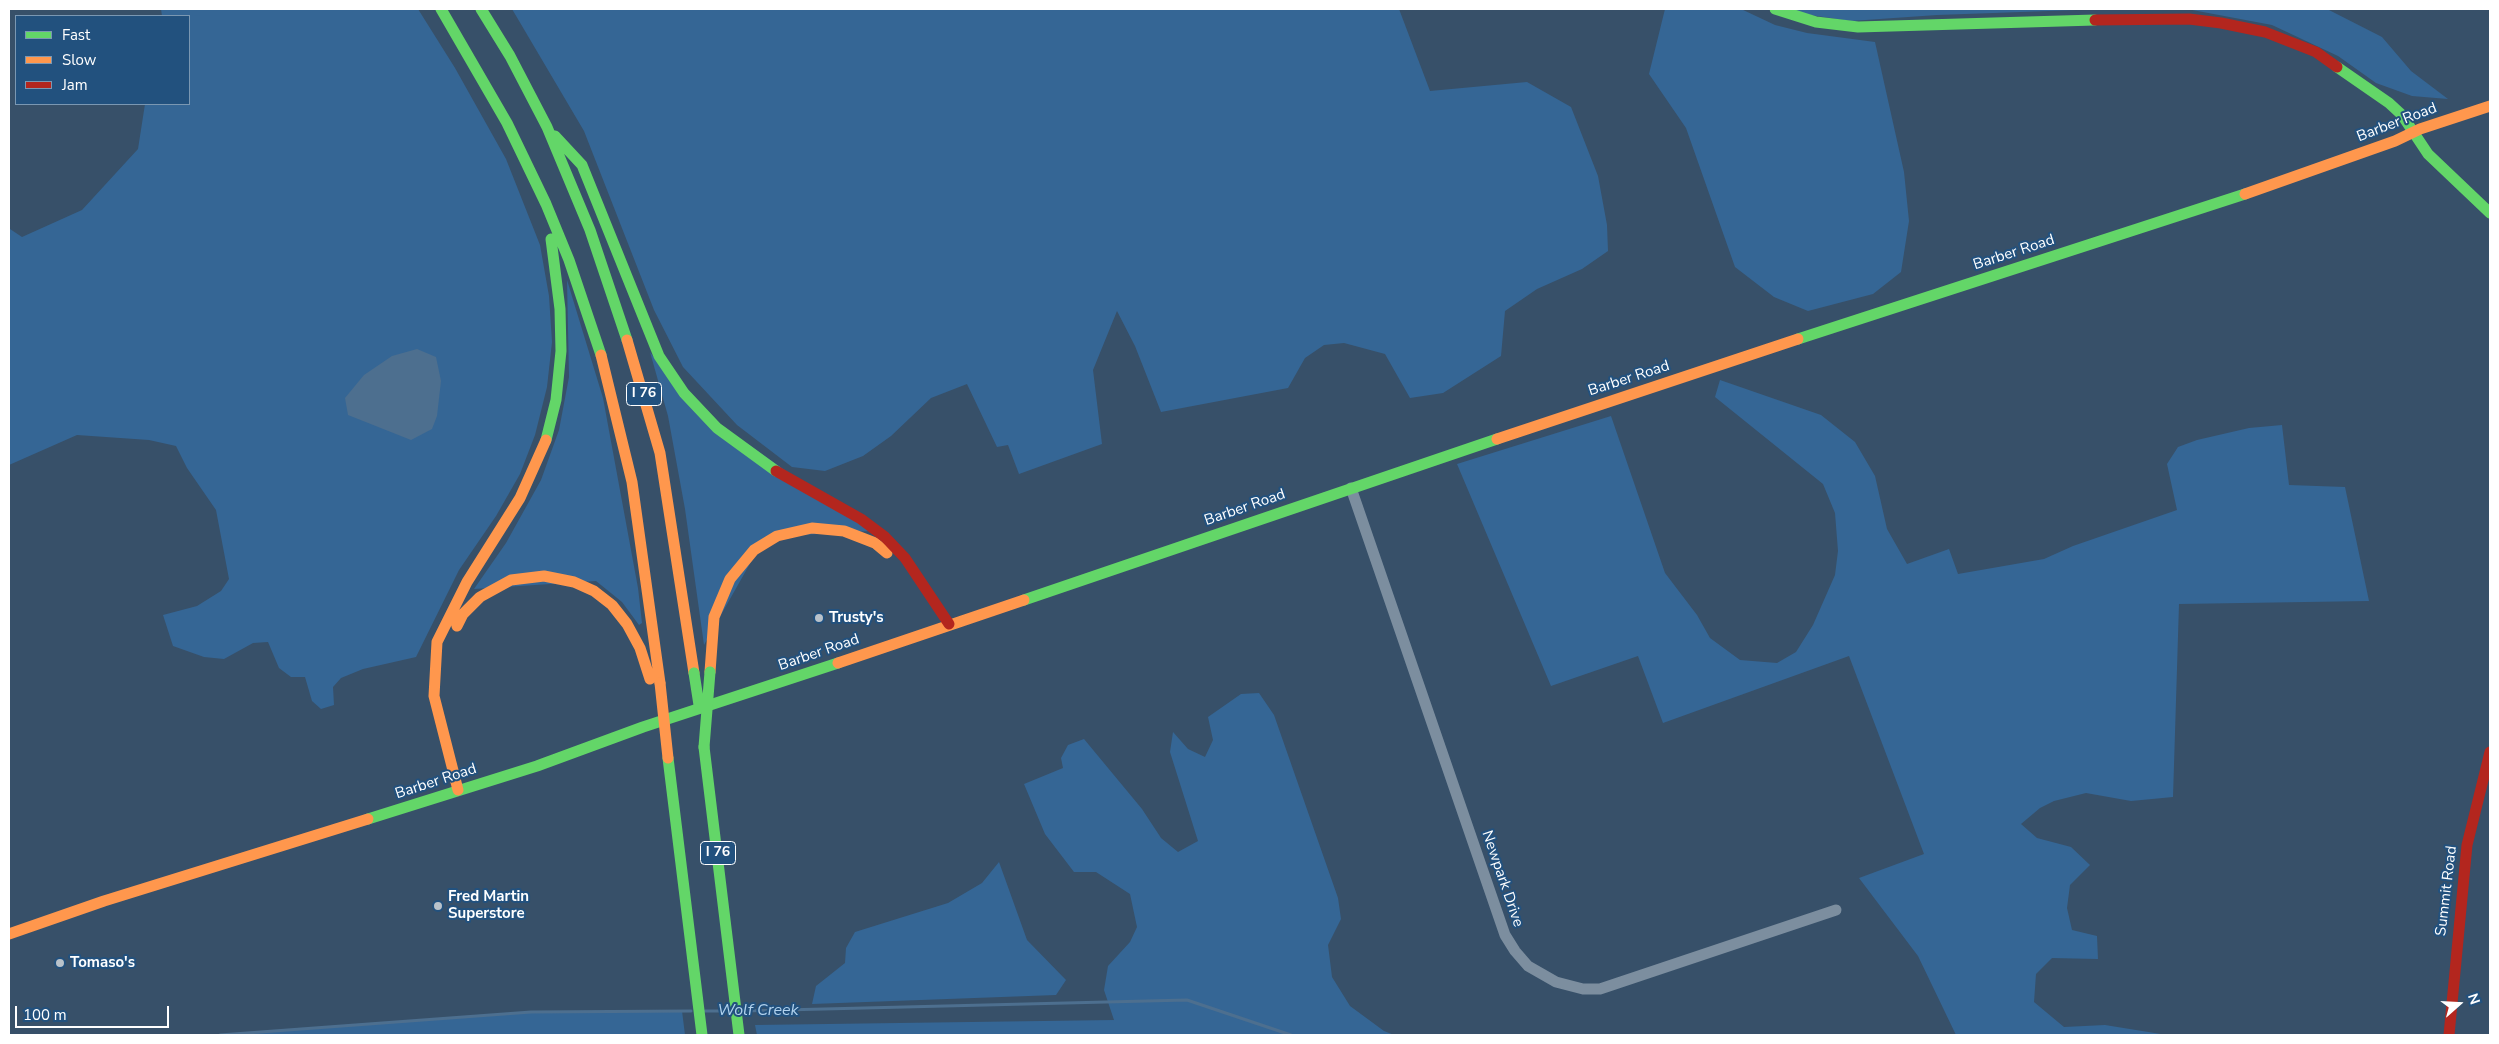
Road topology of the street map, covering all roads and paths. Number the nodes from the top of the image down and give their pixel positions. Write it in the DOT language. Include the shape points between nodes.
graph roads {
  1 [pos="442,9"];
  2 [pos="481,9"];
  3 [pos="1775,9"];
  4 [pos="2490,106"];
  5 [pos="547,127"];
  6 [pos="2412,132"];
  7 [pos="538,186"];
  8 [pos="2490,213"];
  9 [pos="1351,488"];
  10 [pos="949,624"];
  11 [pos="938,628"];
  12 [pos="656,685"];
  13 [pos="704,747"];
  14 [pos="2490,752"];
  15 [pos="463,789"];
  16 [pos="1836,910"];
  17 [pos="9,934"];
  18 [pos="702,1035"];
  19 [pos="738,1035"];
  20 [pos="2449,1035"];
  1 -- 7 [label="main road, I 76" via="507,123"];
  2 -- 5 [label="main road, I 76"];
  3 -- 6 [label="main road" via="1816,22 1858,27 2188,19 2245,27 2303,46 2337,65 2396,109"];
  4 -- 6 [label="main road, Barber Road"];
  5 -- 10 [label="main road" via="582,165 659,356 684,393 717,428 753,456 789,480 861,519 885,537 905,558"];
  5 -- 13 [label="main road, I 76, bridge" via="590,230 640,378 660,453"];
  6 -- 8 [label="main road" via="2428,154"];
  6 -- 9 [label="main road, Barber Road" via="2264,188"];
  7 -- 12 [label="main road, I 76" via="569,260 615,408 632,482"];
  7 -- 15 [label="main road" via="557,273 561,333 559,374 546,438 532,473 508,521 467,582 437,642 434,696 440,728"];
  9 -- 10 [label="main road, Barber Road"];
  9 -- 16 [label="street, Newpark Drive" via="1505,935 1528,966 1556,982 1583,989 1600,989"];
  10 -- 11 [label="main road, Barber Road"];
  11 -- 13 [label="main road, bridge" via="901,569 875,543 826,528 801,529 766,542 736,569 714,617"];
  11 -- 15 [label="main road, Barber Road"];
  12 -- 15 [label="main road" via="627,624 612,605 594,591 574,582 544,576 521,577 497,586 463,614 447,646 442,669 446,713"];
  12 -- 18 [label="main road, I 76, bridge"];
  13 -- 19 [label="main road, I 76"];
  14 -- 20 [label="main road, Summit Road" via="2467,844"];
  15 -- 17 [label="main road, Barber Road" via="104,901"];
}
